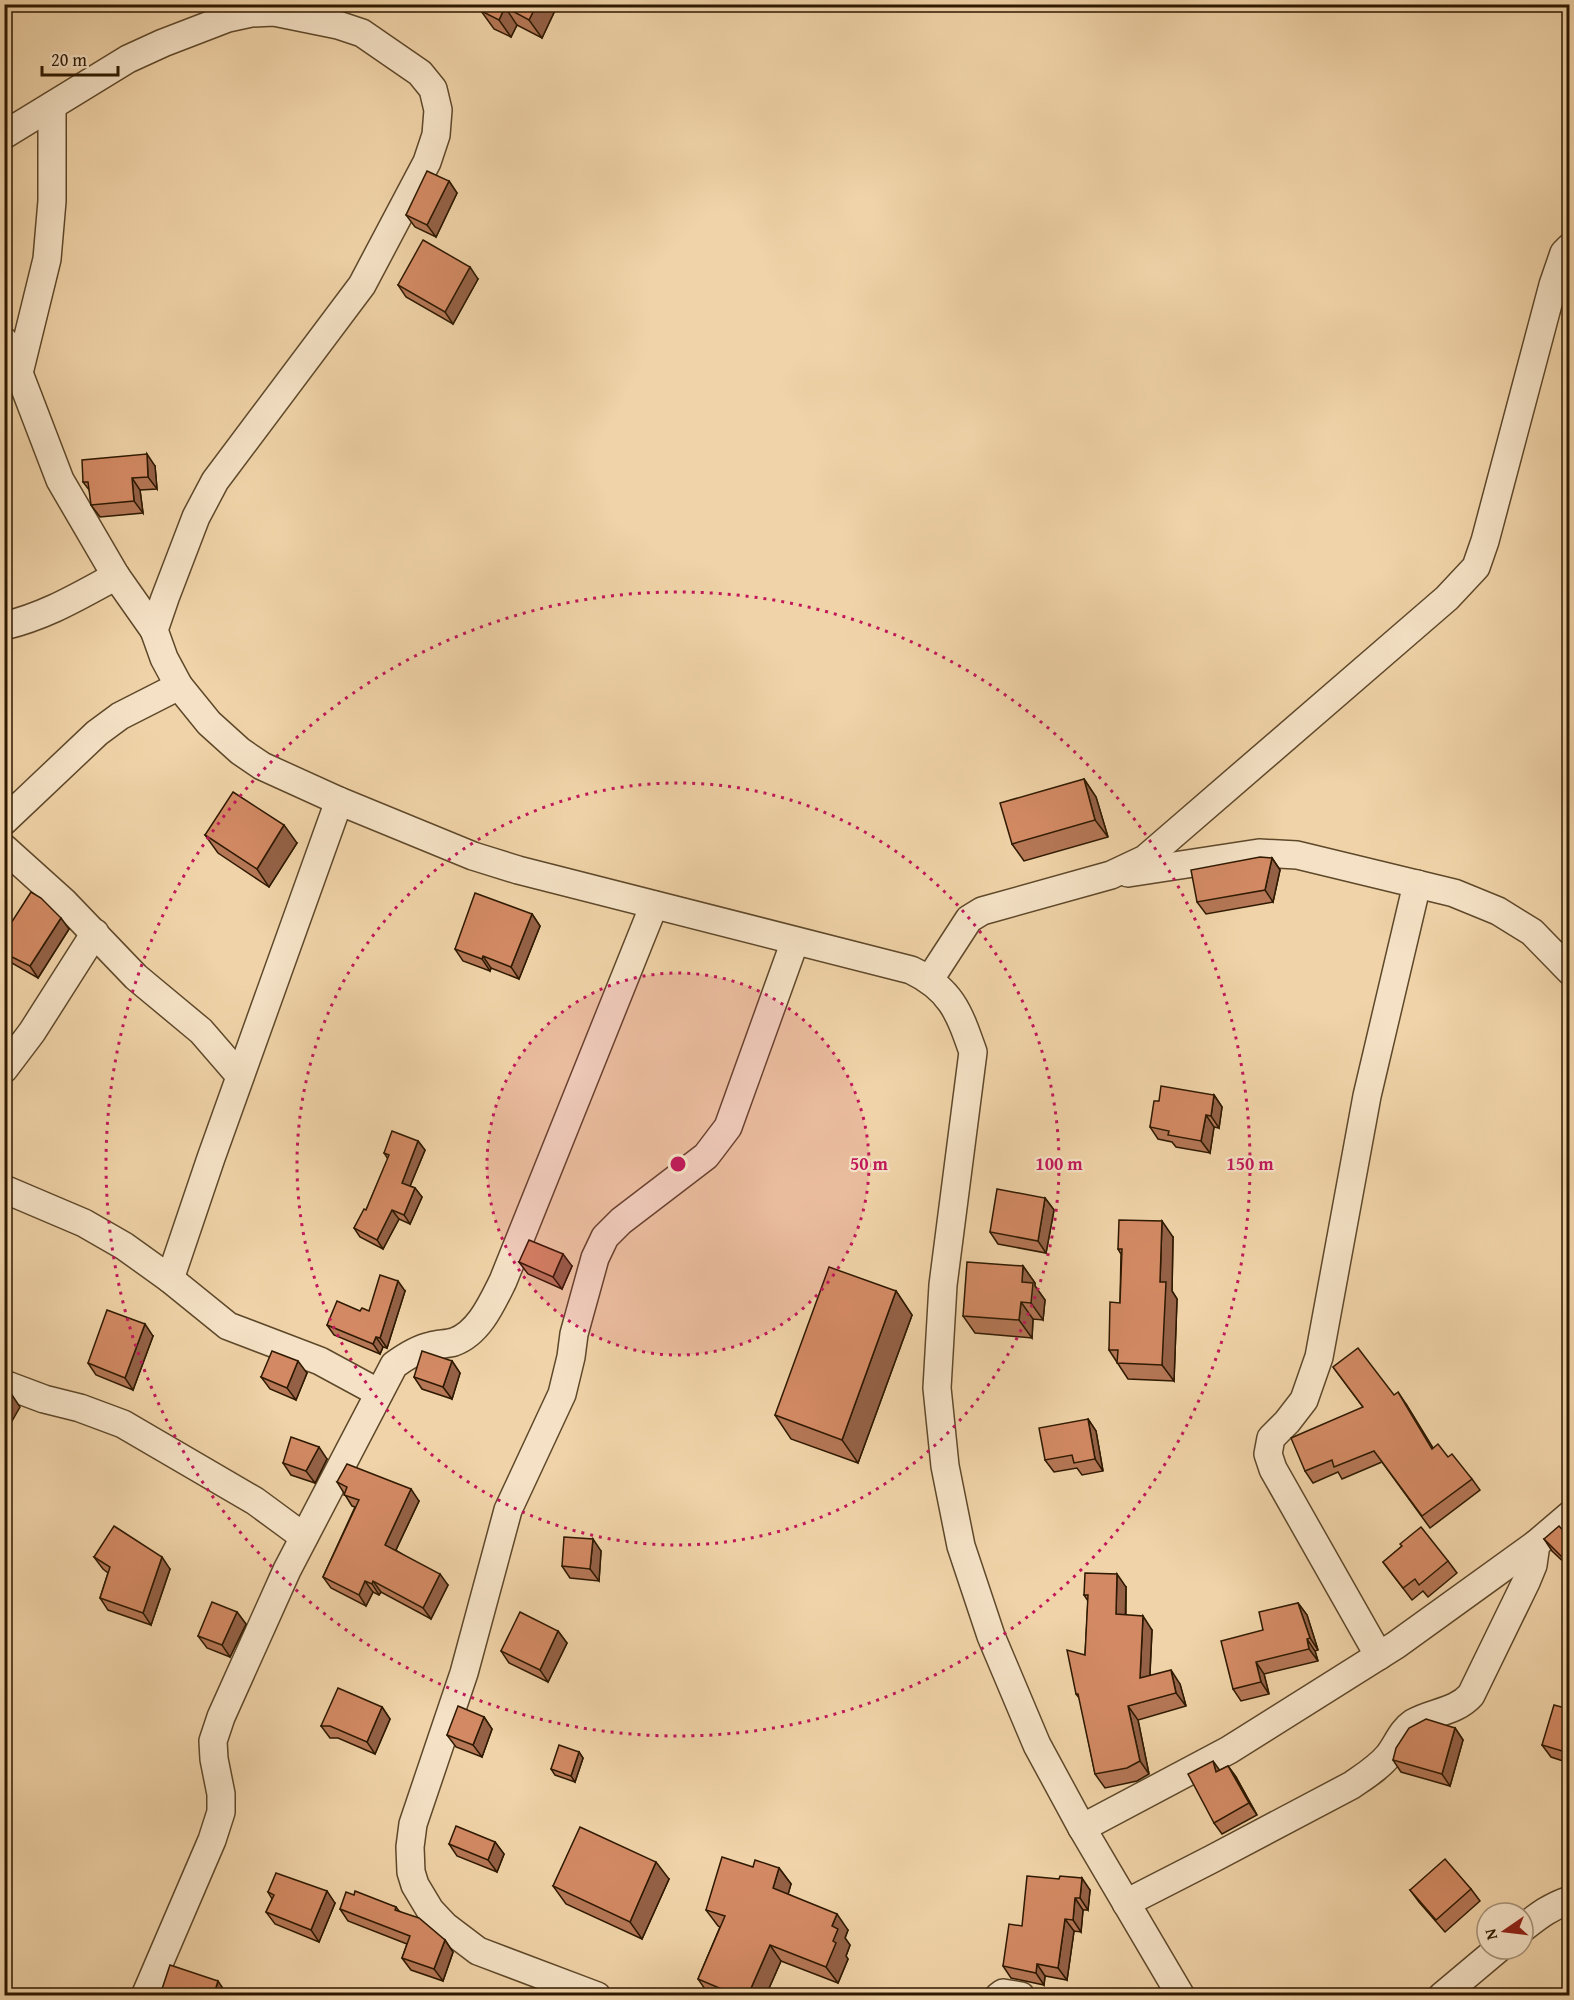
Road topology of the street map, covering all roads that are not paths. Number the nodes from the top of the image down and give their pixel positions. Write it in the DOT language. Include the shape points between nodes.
graph roads {
  1 [pos="52,106"];
  2 [pos="4,135"];
  3 [pos="1569,247"];
  4 [pos="4,341"];
  5 [pos="19,373"];
  6 [pos="116,576"];
  7 [pos="4,626"];
  8 [pos="154,630"];
  9 [pos="179,686"];
  10 [pos="339,801"];
  11 [pos="4,821"];
  12 [pos="4,848"];
  13 [pos="1111,875"];
  14 [pos="1417,884"];
  15 [pos="654,905"];
  16 [pos="95,933"];
  17 [pos="795,941"];
  18 [pos="1568,966"];
  19 [pos="930,979"];
  20 [pos="4,1070"];
  21 [pos="240,1076"];
  22 [pos="4,1189"];
  23 [pos="170,1279"];
  24 [pos="4,1383"];
  25 [pos="379,1393"];
  26 [pos="1569,1515"];
  27 [pos="304,1537"];
  28 [pos="1536,1544"];
  29 [pos="1379,1656"];
  30 [pos="1083,1828"];
  31 [pos="1569,1900"];
  32 [pos="1126,1903"];
  33 [pos="1535,1919"];
  34 [pos="1483,1961"];
  35 [pos="145,1995"];
  36 [pos="597,1995"];
  37 [pos="999,1995"];
  38 [pos="1021,1995"];
  39 [pos="1180,1995"];
  40 [pos="1442,1995"];
  1 -- 2 [label="street"];
  1 -- 5 [label="street" via="52,201 46,259"];
  1 -- 8 [label="street" via="128,59 163,43 228,18 274,12 362,33 420,73 433,89 438,110 436,135 427,162 362,285 215,481 196,517"];
  3 -- 13 [label="street" via="1552,285 1476,567 1447,598 1198,815 1145,859"];
  4 -- 5 [label="street"];
  5 -- 6 [label="street" via="60,480"];
  6 -- 7 [label="street" via="33,619"];
  6 -- 8 [label="street"];
  8 -- 9 [label="street"];
  9 -- 10 [label="street" via="209,723 240,751 261,766"];
  9 -- 11 [label="street" via="120,716"];
  10 -- 15 [label="street" via="473,856"];
  10 -- 21 [label="street"];
  12 -- 16 [label="street"];
  13 -- 14 [label="street" via="1259,853 1297,855"];
  13 -- 19 [label="street" via="982,911 969,919"];
  14 -- 18 [label="street" via="1454,893 1498,911 1532,932"];
  14 -- 29 [label="street" via="1367,1095 1319,1357 1304,1400 1271,1438 1268,1454"];
  15 -- 17 [label="street"];
  15 -- 25 [label="street" via="503,1281 484,1317 455,1342 430,1346 406,1356 394,1365"];
  16 -- 20 [label="street"];
  16 -- 21 [label="street" via="136,977 201,1031"];
  17 -- 19 [label="street" via="911,970"];
  17 -- 36 [label="street" via="728,1127 706,1156 621,1221 605,1237 595,1258 562,1394 508,1510 464,1673 413,1824 410,1847 415,1885 445,1926 478,1951"];
  19 -- 30 [label="street" via="952,1003 973,1052 943,1285 937,1388 945,1466 961,1546 991,1636 1037,1745"];
  21 -- 23 [label="street"];
  22 -- 23 [label="street" via="84,1223"];
  23 -- 25 [label="street" via="228,1326 320,1362"];
  24 -- 27 [label="street" via="123,1424 255,1501"];
  25 -- 27 [label="street"];
  26 -- 28 [label="street"];
  27 -- 35 [label="street" via="221,1717 213,1741 221,1812"];
  28 -- 29 [label="street"];
  28 -- 32 [label="street" via="1526,1582 1464,1703 1412,1724 1388,1755 1352,1785"];
  29 -- 30 [label="street" via="1229,1750"];
  30 -- 32 [label="street"];
  31 -- 33 [label="street"];
  32 -- 39 [label="street"];
  34 -- 40 [label="street"];
  37 -- 38 [label="street"];
}
